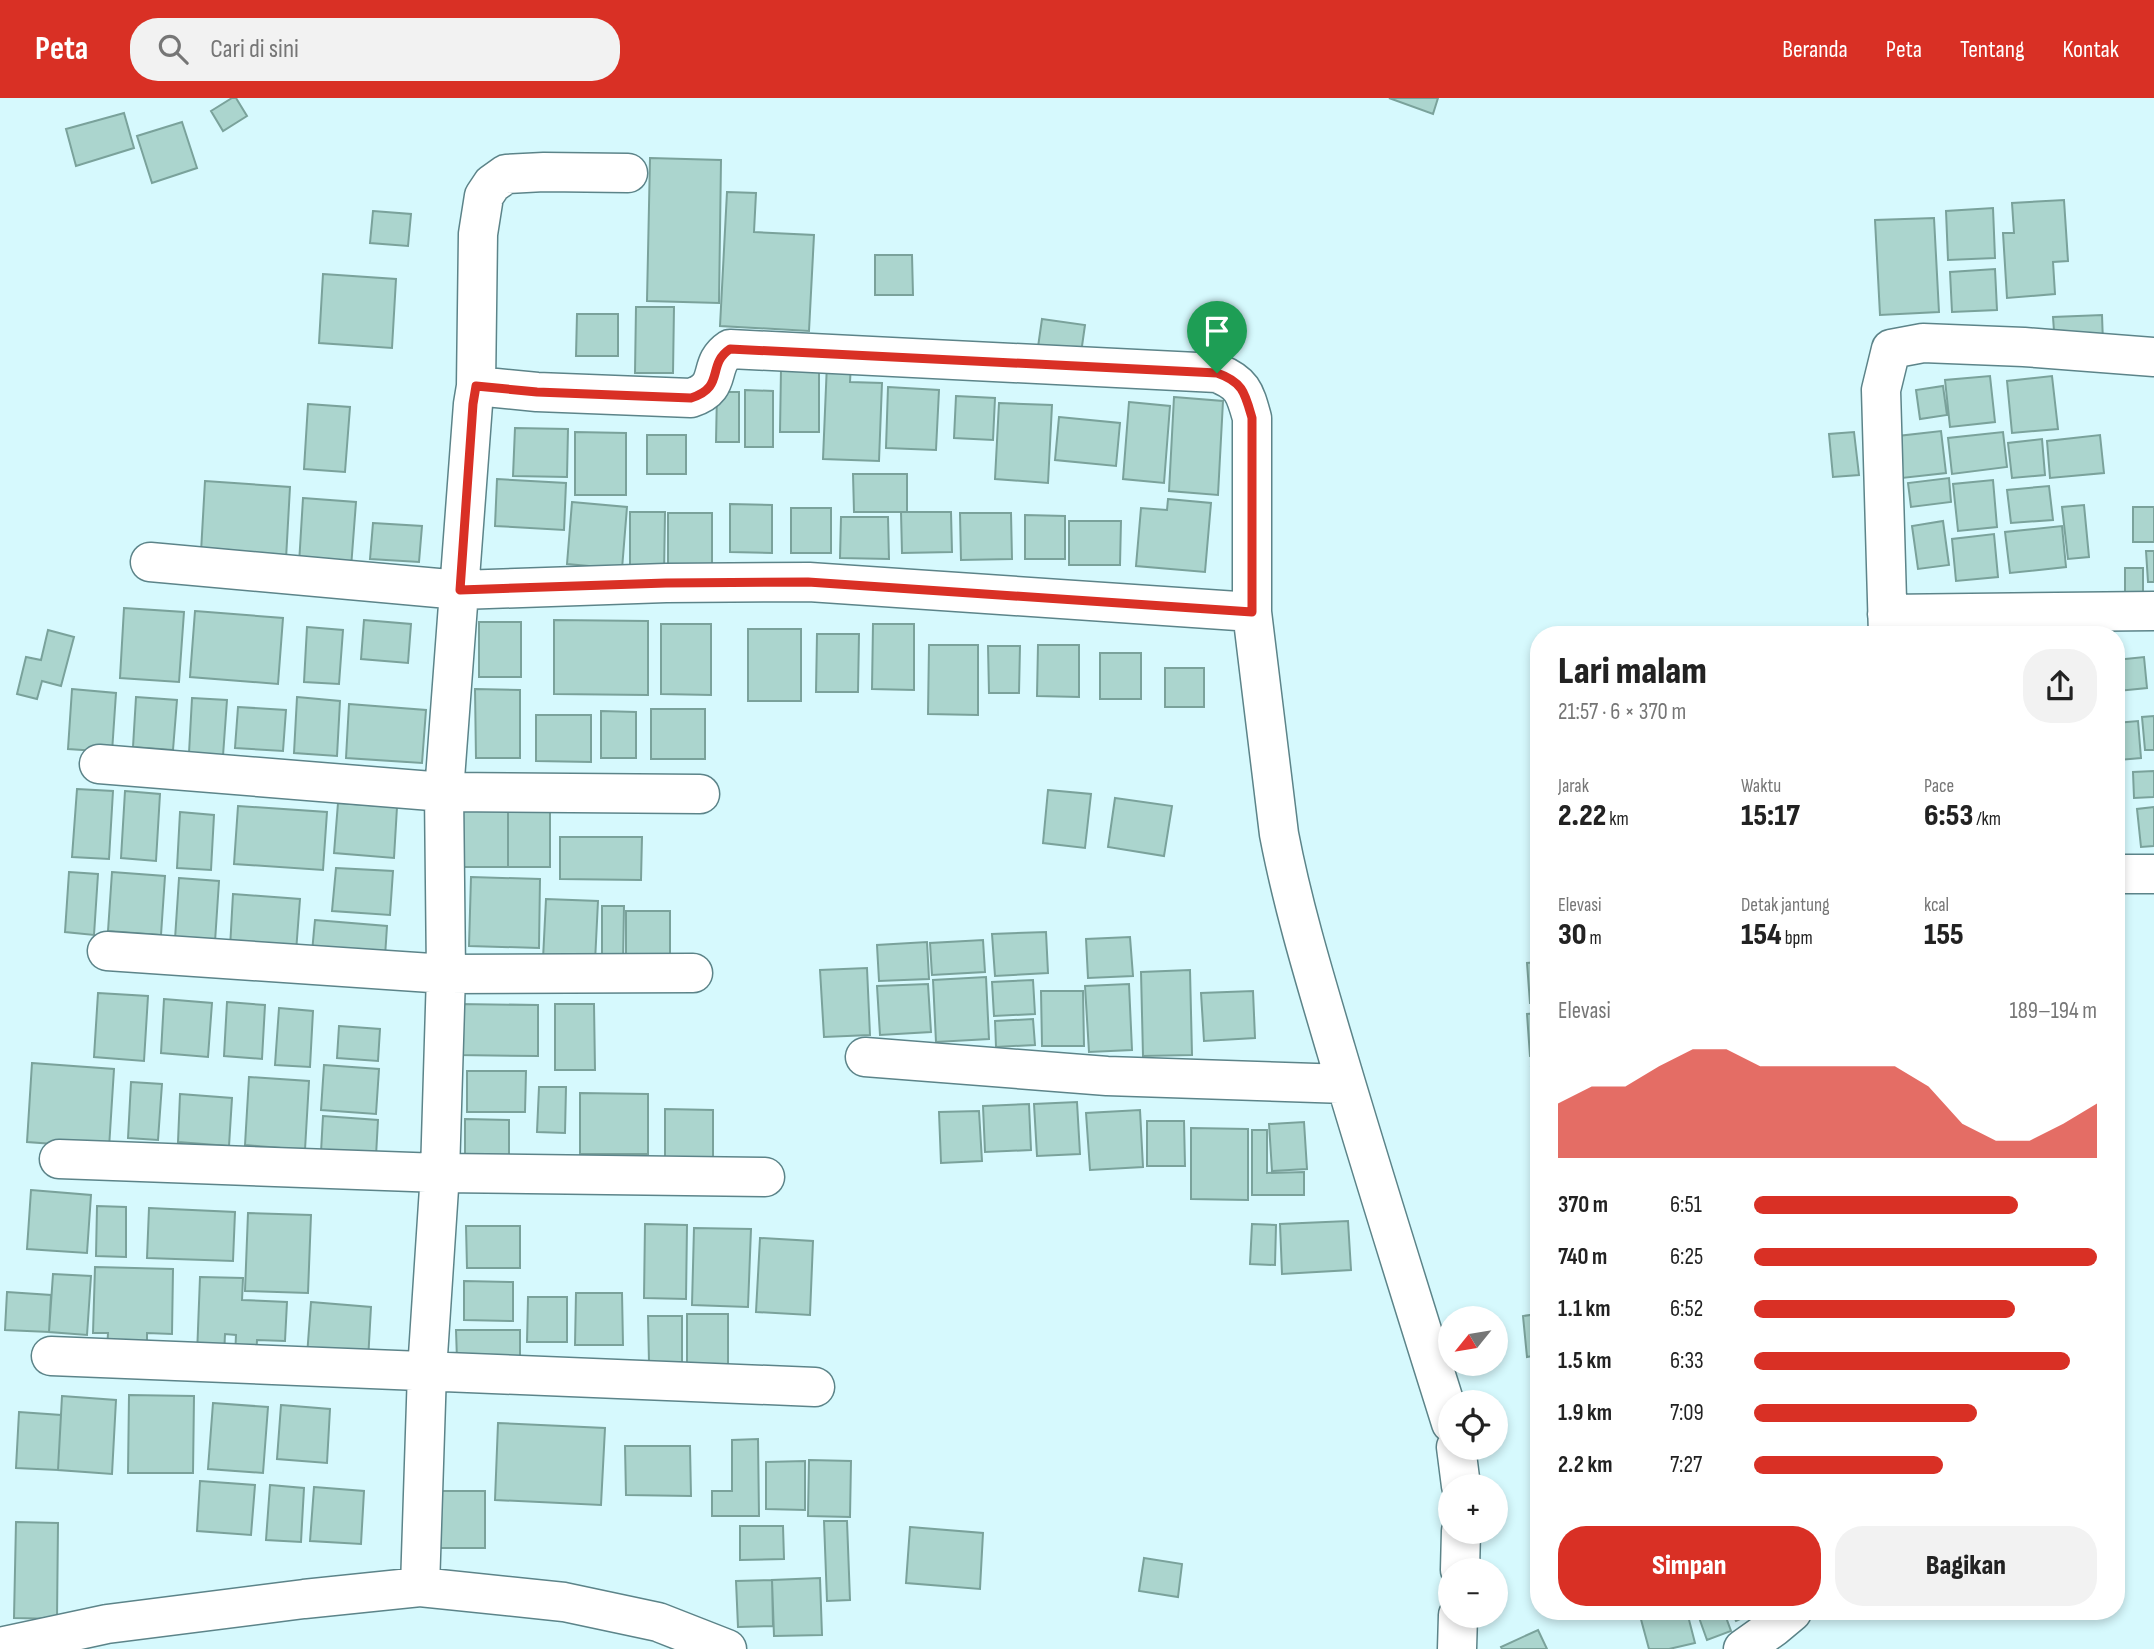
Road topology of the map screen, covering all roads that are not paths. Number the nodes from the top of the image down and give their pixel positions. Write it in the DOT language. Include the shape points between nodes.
graph roads {
  1 [pos="628,173"];
  2 [pos="2154,356"];
  3 [pos="476,386"];
  4 [pos="150,562"];
  5 [pos="460,590"];
  6 [pos="2154,611"];
  7 [pos="1252,612"];
  8 [pos="1888,625"];
  9 [pos="99,764"];
  10 [pos="444,792"];
  11 [pos="700,794"];
  12 [pos="2125,874"];
  13 [pos="2154,874"];
  14 [pos="107,951"];
  15 [pos="693,973"];
  16 [pos="446,974"];
  17 [pos="865,1057"];
  18 [pos="1346,1084"];
  19 [pos="59,1159"];
  20 [pos="440,1174"];
  21 [pos="765,1177"];
  22 [pos="51,1356"];
  23 [pos="427,1371"];
  24 [pos="814,1387"];
  25 [pos="1441,1390"];
  26 [pos="421,1587"];
  27 [pos="1782,1620"];
  28 [pos="1458,1628"];
  29 [pos="0,1647"];
  30 [pos="727,1649"];
  31 [pos="1457,1649"];
  32 [pos="1743,1649"];
  1 -- 3 [label="street" via="506,174 492,184 484,196 478,234"];
  2 -- 8 [label="street" via="1923,343 1891,349 1881,390"];
  3 -- 5 [label="street"];
  3 -- 7 [label="street" via="691,398 708,390 718,362 730,349 1217,373 1239,385 1252,418"];
  4 -- 5 [label="street"];
  5 -- 7 [label="street" via="808,582"];
  5 -- 10 [label="street"];
  6 -- 8 [label="street"];
  7 -- 18 [label="street" via="1279,834 1300,926"];
  9 -- 10 [label="street"];
  10 -- 11 [label="street"];
  10 -- 16 [label="street"];
  12 -- 13 [label="street"];
  14 -- 16 [label="street"];
  15 -- 16 [label="street"];
  16 -- 20 [label="street"];
  17 -- 18 [label="street" via="1107,1076"];
  18 -- 25 [label="street"];
  19 -- 20 [label="street"];
  20 -- 21 [label="street"];
  20 -- 23 [label="street"];
  22 -- 23 [label="street"];
  23 -- 24 [label="street"];
  23 -- 26 [label="street"];
  26 -- 29 [label="street" via="107,1624"];
  26 -- 30 [label="street" via="564,1602 659,1622"];
  27 -- 32 [label="street"];
  28 -- 31 [label="street"];
}
